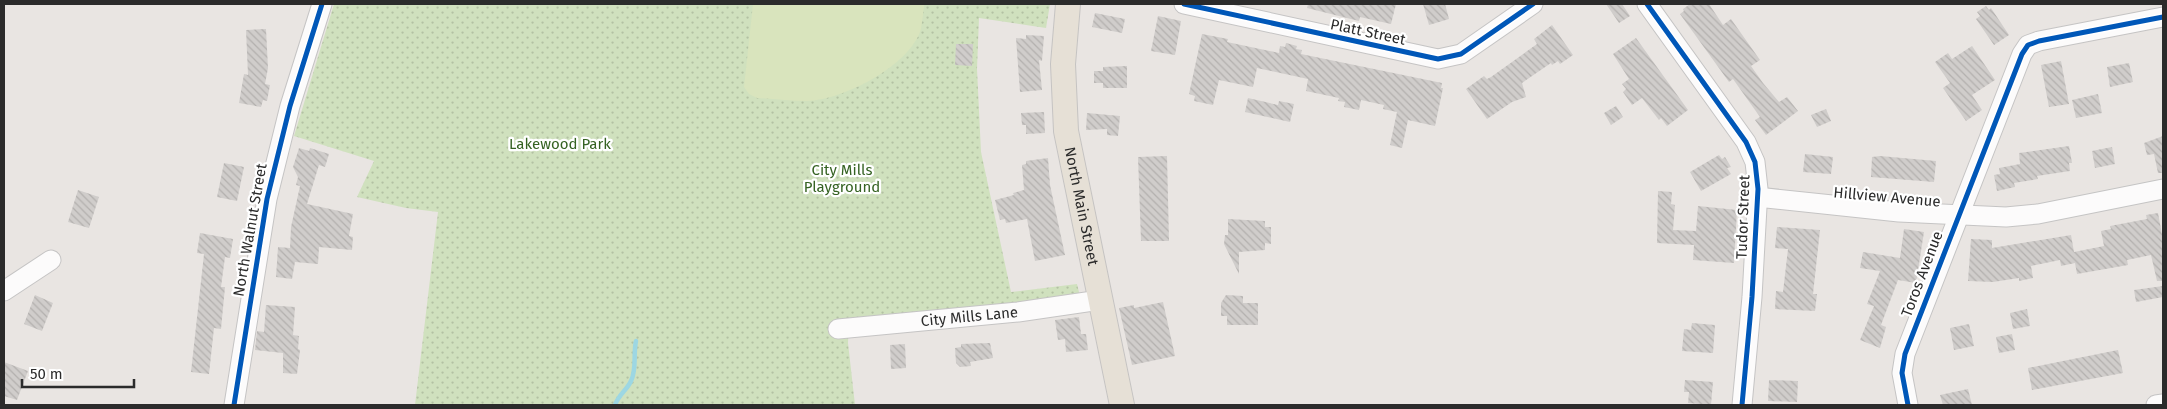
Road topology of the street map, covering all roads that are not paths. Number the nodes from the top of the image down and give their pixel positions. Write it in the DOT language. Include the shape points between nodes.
graph roads {
  1 [pos="322,4"];
  2 [pos="1068,4"];
  3 [pos="1184,4"];
  4 [pos="1533,4"];
  5 [pos="1647,4"];
  6 [pos="2163,17"];
  7 [pos="2163,189"];
  8 [pos="1757,197"];
  9 [pos="1958,216"];
  10 [pos="51,260"];
  11 [pos="4,291"];
  12 [pos="1100,300"];
  13 [pos="838,329"];
  14 [pos="2163,404"];
  15 [pos="234,405"];
  16 [pos="1122,405"];
  17 [pos="1742,405"];
  18 [pos="1908,405"];
  19 [pos="2156,405"];
  1 -- 15 [label="street, North Walnut Street" via="290,106 266,199"];
  2 -- 12 [label="main road, North Main Street" via="1063,64 1064,110 1068,146"];
  3 -- 4 [label="street, Platt Street" via="1438,59 1461,54"];
  5 -- 8 [label="street, Tudor Street" via="1750,148 1757,170"];
  6 -- 9 [label="street, Toros Avenue" via="2028,45 2018,61"];
  7 -- 9 [label="street, Hillview Avenue" via="2022,216"];
  8 -- 9 [label="street, Hillview Avenue"];
  8 -- 17 [label="street, Tudor Street" via="1753,289"];
  9 -- 18 [label="street, Toros Avenue" via="1905,354 1902,373"];
  10 -- 11 [label="street"];
  12 -- 13 [label="street, City Mills Lane" via="1018,312"];
  12 -- 16 [label="main road, North Main Street"];
  14 -- 19 [label="street"];
}
